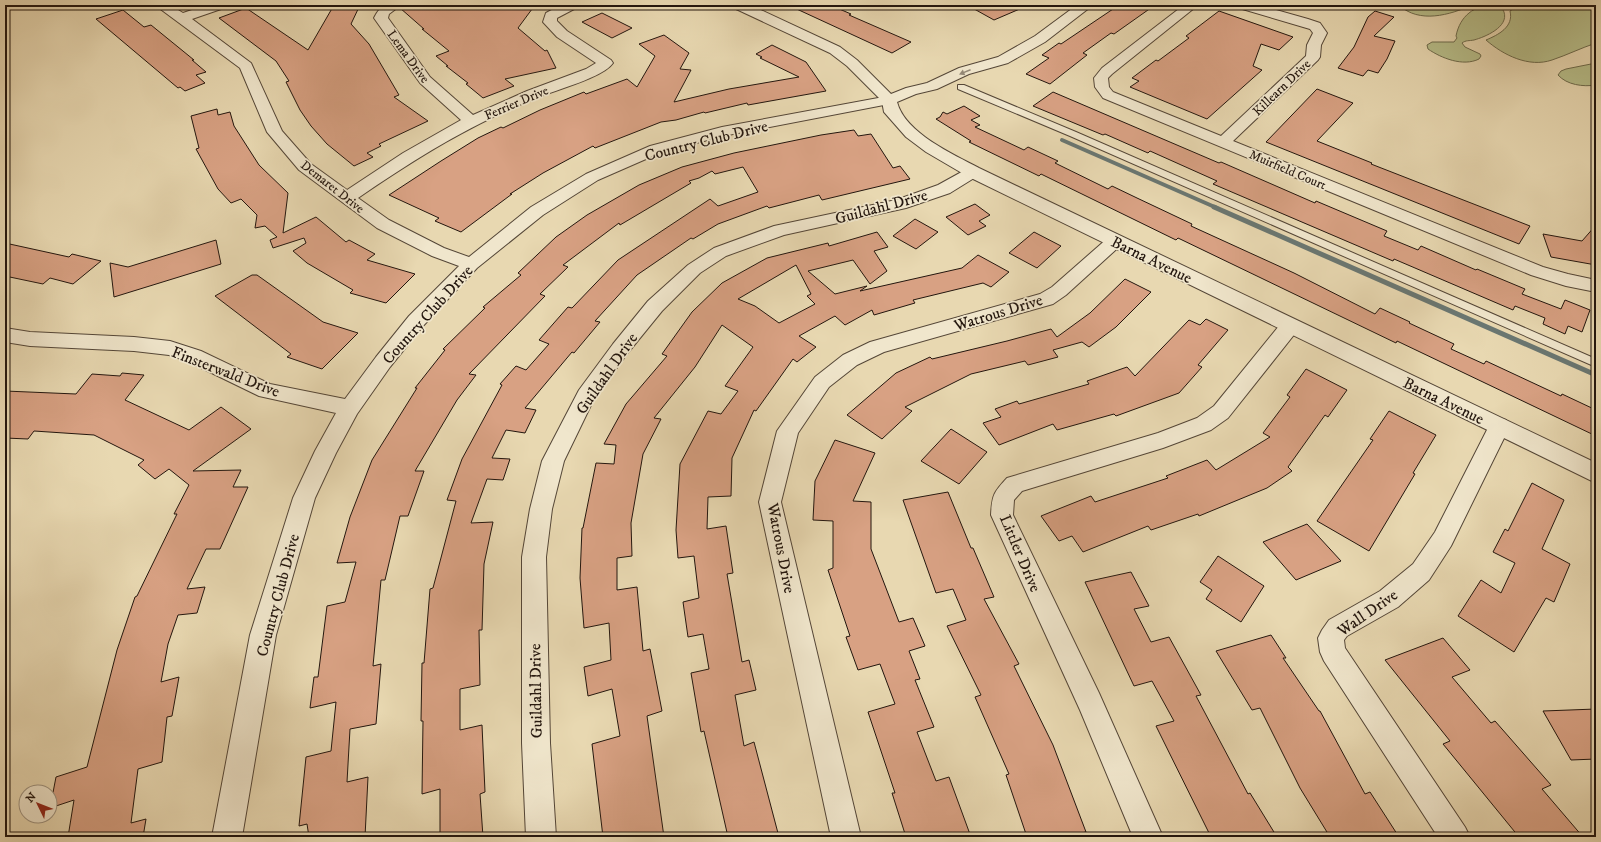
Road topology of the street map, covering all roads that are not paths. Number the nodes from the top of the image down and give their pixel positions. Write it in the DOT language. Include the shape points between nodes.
graph roads {
  1 [pos="161,5"];
  2 [pos="219,5"];
  3 [pos="395,5"];
  4 [pos="571,5"];
  5 [pos="739,5"];
  6 [pos="1086,5"];
  7 [pos="1192,5"];
  8 [pos="1244,5"];
  9 [pos="182,18"];
  10 [pos="1003,60"];
  11 [pos="961,87"];
  12 [pos="889,100"];
  13 [pos="471,121"];
  14 [pos="1223,142"];
  15 [pos="972,172"];
  16 [pos="346,198"];
  17 [pos="1115,241"];
  18 [pos="471,264"];
  19 [pos="1596,286"];
  20 [pos="1290,326"];
  21 [pos="5,335"];
  22 [pos="1596,363"];
  23 [pos="350,408"];
  24 [pos="1499,426"];
  25 [pos="1596,474"];
  26 [pos="227,837"];
  27 [pos="541,837"];
  28 [pos="846,837"];
  29 [pos="1148,837"];
  30 [pos="1455,837"];
  1 -- 9 [label="street, Demaret Drive"];
  2 -- 9 [label="street"];
  3 -- 13 [label="street, Lema Drive" via="389,8 382,18 425,80"];
  4 -- 13 [label="street, Ferrier Drive" via="551,16 550,22 562,34 606,63 591,72"];
  5 -- 12 [label="street, Barna Avenue" via="834,50 852,63"];
  6 -- 10 [label="street, Country Club Drive" via="1040,39"];
  7 -- 14 [label="street, Muirfield Court" via="1107,71 1101,78 1102,86 1108,95 1120,101"];
  8 -- 14 [label="street, Killearn Drive" via="1315,26 1320,33 1314,45 1313,57"];
  9 -- 16 [label="street, Demaret Drive" via="246,66 275,132 305,167"];
  10 -- 11 [label="street, Country Club Drive" via="972,84"];
  10 -- 12 [label="street, Country Club Drive, one-way"];
  11 -- 12 [label="street, Country Club Drive" via="921,100"];
  11 -- 22 [label="lane"];
  12 -- 15 [label="street, Barna Avenue" via="892,112 912,134"];
  12 -- 18 [label="street, Country Club Drive" via="722,132 656,149 592,177 567,192"];
  13 -- 16 [label="street, Ferrier Drive" via="409,156"];
  14 -- 19 [label="street, Muirfield Court" via="1536,271"];
  15 -- 17 [label="street, Barna Avenue"];
  15 -- 27 [label="street, Guildahl Drive" via="944,189 900,204 780,230 720,252 694,269 655,306 586,395 553,461 541,509 534,557 536,743"];
  16 -- 18 [label="street, Demaret Drive" via="383,224 438,252"];
  17 -- 20 [label="street, Barna Avenue"];
  17 -- 28 [label="street, Watrous Drive" via="1059,292 1046,300 877,347 850,360 822,382 788,431 770,502"];
  18 -- 23 [label="street, Country Club Drive" via="416,321"];
  20 -- 24 [label="street, Barna Avenue"];
  20 -- 29 [label="street, Littler Drive" via="1221,412 1204,424 1163,440 1015,484 1003,497 1002,515 1090,702"];
  21 -- 23 [label="street, Finsterwald Drive" via="30,339 170,348 194,356 266,391"];
  23 -- 26 [label="street, Country Club Drive" via="304,498 263,635"];
  24 -- 25 [label="street, Barna Avenue"];
  24 -- 30 [label="street, Wall Drive" via="1443,539 1421,572 1389,599 1338,628 1331,638 1333,652"];
}
